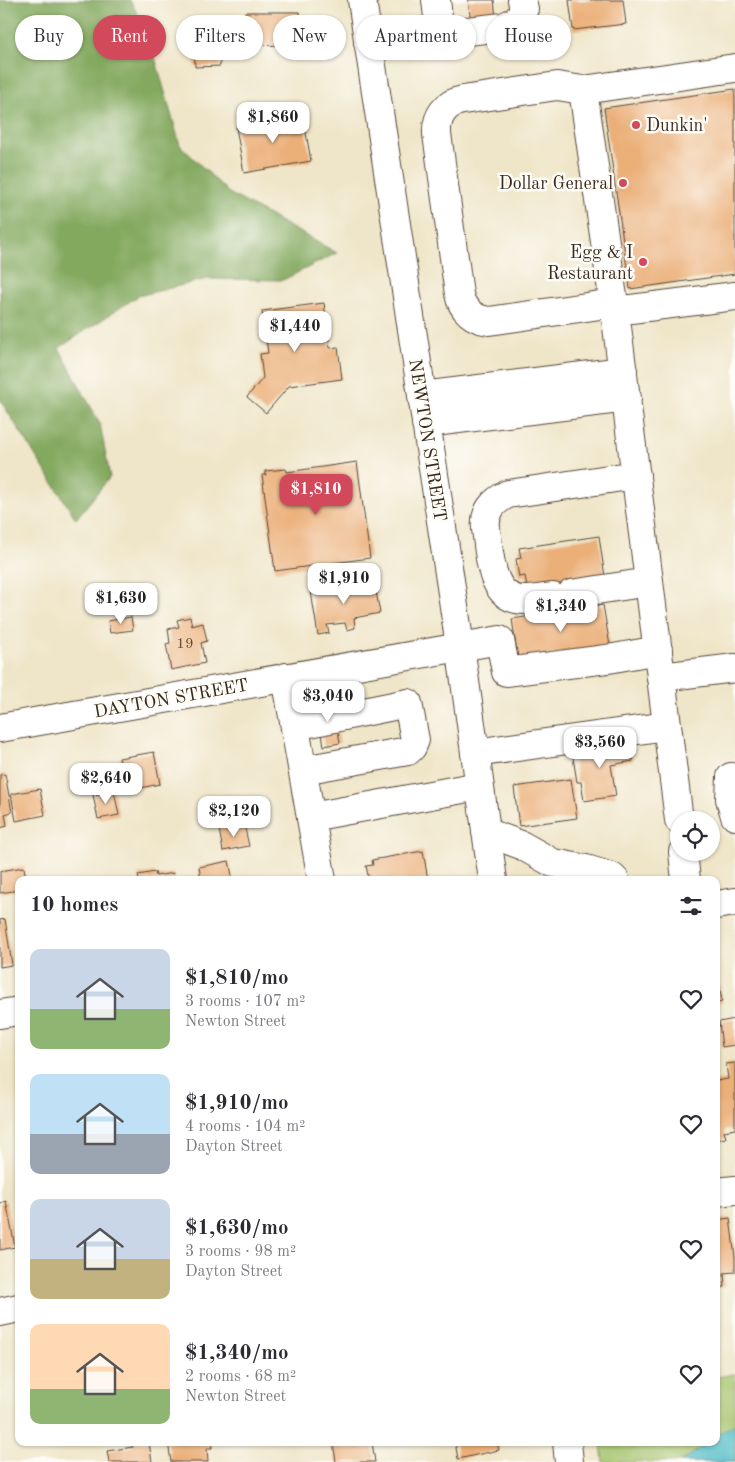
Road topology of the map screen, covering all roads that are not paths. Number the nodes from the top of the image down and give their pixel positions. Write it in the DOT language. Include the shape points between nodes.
graph roads {
  1 [pos="362,0"];
  2 [pos="436,0"];
  3 [pos="522,0"];
  4 [pos="364,15"];
  5 [pos="438,15"];
  6 [pos="476,30"];
  7 [pos="371,60"];
  8 [pos="735,68"];
  9 [pos="583,90"];
  10 [pos="735,296"];
  11 [pos="614,307"];
  12 [pos="623,371"];
  13 [pos="422,396"];
  14 [pos="627,398"];
  15 [pos="426,423"];
  16 [pos="636,475"];
  17 [pos="649,582"];
  18 [pos="460,646"];
  19 [pos="658,650"];
  20 [pos="735,668"];
  21 [pos="661,677"];
  22 [pos="286,678"];
  23 [pos="294,726"];
  24 [pos="667,726"];
  25 [pos="0,728"];
  26 [pos="475,754"];
  27 [pos="303,770"];
  28 [pos="731,777"];
  29 [pos="479,786"];
  30 [pos="678,811"];
  31 [pos="735,816"];
  32 [pos="311,817"];
  33 [pos="486,832"];
  34 [pos="684,861"];
  35 [pos="321,876"];
  36 [pos="492,876"];
  37 [pos="609,876"];
  38 [pos="686,876"];
  39 [pos="735,902"];
  40 [pos="720,904"];
  41 [pos="15,1012"];
  42 [pos="0,1014"];
  43 [pos="735,1190"];
  44 [pos="720,1192"];
  45 [pos="15,1309"];
  46 [pos="0,1312"];
  47 [pos="567,1446"];
  48 [pos="569,1462"];
  1 -- 4 [label="main road, NEWTON STREET"];
  2 -- 5 [label="main road"];
  3 -- 6 [label="main road" via="524,9 518,20 503,27"];
  7 -- 13 [label="main road, NEWTON STREET"];
  8 -- 9 [label="main road"];
  9 -- 11 [label="main road"];
  9 -- 11 [label="main road" via="557,86 472,98 455,102 443,112 437,122 437,134 459,294 471,314 489,321"];
  10 -- 11 [label="main road"];
  11 -- 12 [label="main road"];
  12 -- 13 [label="main road"];
  12 -- 14 [label="main road"];
  13 -- 15 [label="main road, NEWTON STREET"];
  14 -- 15 [label="main road"];
  14 -- 16 [label="main road"];
  15 -- 18 [label="main road, NEWTON STREET"];
  16 -- 17 [label="main road"];
  16 -- 17 [label="main road" via="512,494 494,502 486,521 496,583 506,594 522,600"];
  17 -- 19 [label="main road"];
  18 -- 19 [label="main road, DAYTON STREET" via="500,640 506,672"];
  18 -- 22 [label="main road, DAYTON STREET"];
  18 -- 26 [label="main road, NEWTON STREET"];
  19 -- 21 [label="main road"];
  20 -- 21 [label="main road"];
  21 -- 24 [label="main road"];
  22 -- 23 [label="main road"];
  22 -- 25 [label="main road, DAYTON STREET"];
  23 -- 27 [label="main road"];
  23 -- 27 [label="main road" via="408,703 415,740 408,751"];
  24 -- 26 [label="main road"];
  24 -- 30 [label="main road"];
  26 -- 29 [label="main road, NEWTON STREET"];
  27 -- 32 [label="main road"];
  28 -- 31 [label="main road" via="730,799"];
  29 -- 32 [label="main road"];
  29 -- 33 [label="main road, NEWTON STREET"];
  32 -- 35 [label="main road"];
  33 -- 36 [label="main road, NEWTON STREET"];
  33 -- 37 [label="main road" via="521,845 553,863"];
  34 -- 38 [label="main road"];
  39 -- 40 [label="main road"];
  41 -- 42 [label="main road"];
  43 -- 44 [label="main road"];
  45 -- 46 [label="main road"];
  47 -- 48 [label="main road"];
}
